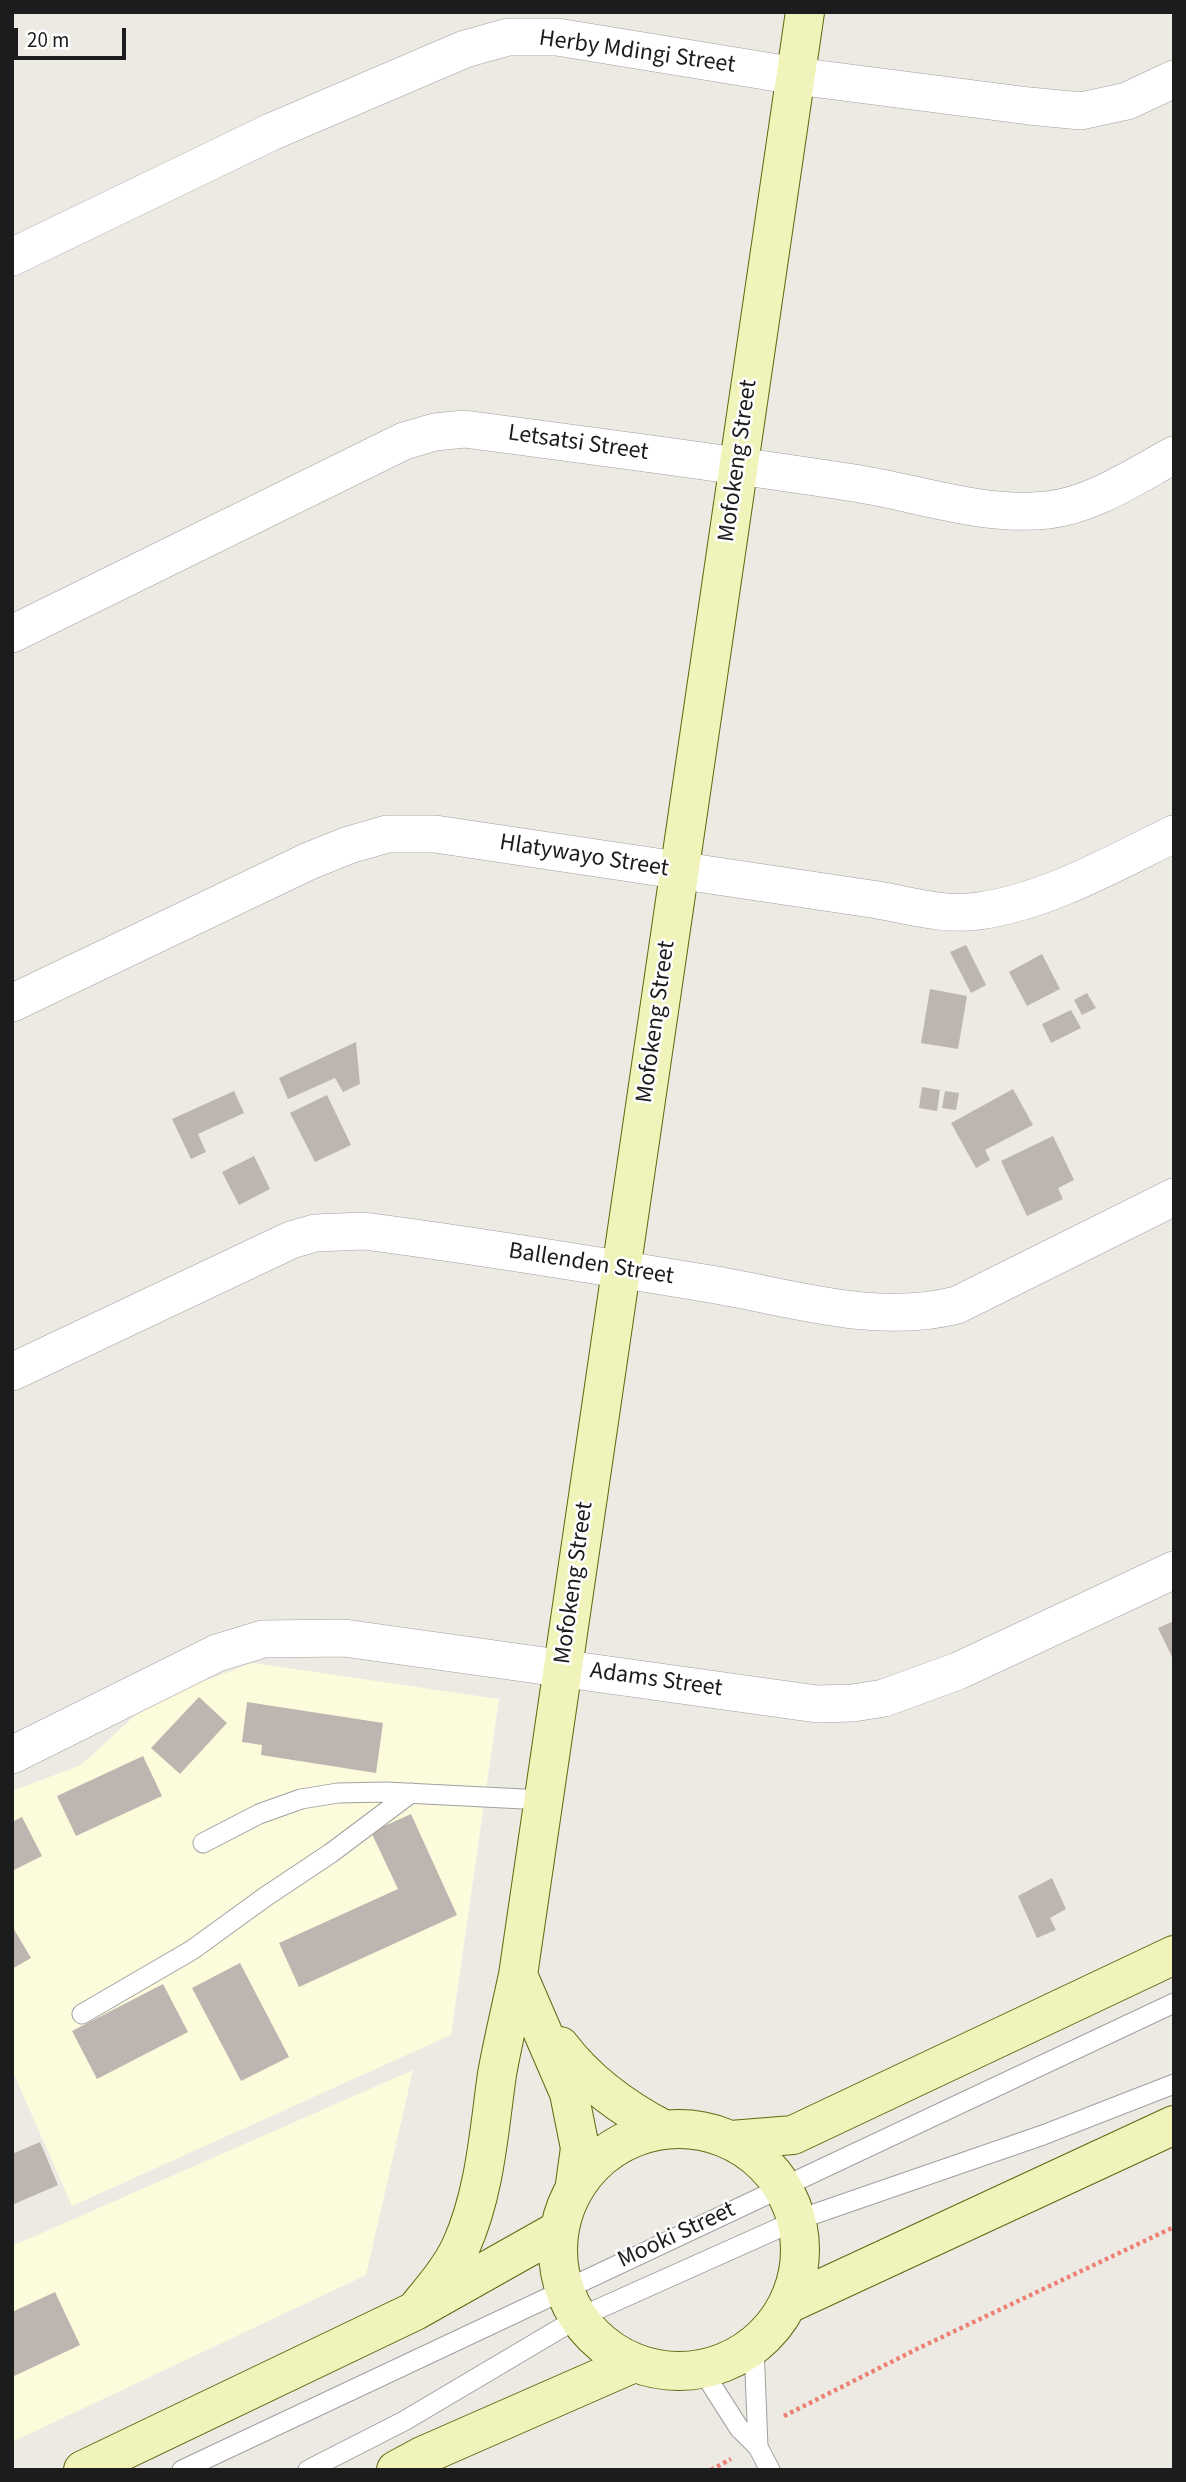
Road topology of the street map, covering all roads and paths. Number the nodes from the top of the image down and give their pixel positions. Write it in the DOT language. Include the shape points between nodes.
graph roads {
  1 [pos="805,12"];
  2 [pos="796,76"];
  3 [pos="1174,79"];
  4 [pos="12,257"];
  5 [pos="1174,455"];
  6 [pos="739,465"];
  7 [pos="12,634"];
  8 [pos="1174,834"];
  9 [pos="679,871"];
  10 [pos="12,1003"];
  11 [pos="1174,1197"];
  12 [pos="621,1269"];
  13 [pos="12,1372"];
  14 [pos="1174,1570"];
  15 [pos="563,1668"];
  16 [pos="12,1755"];
  17 [pos="411,1793"];
  18 [pos="543,1800"];
  19 [pos="203,1843"];
  20 [pos="1174,1955"];
  21 [pos="518,1975"];
  22 [pos="1174,2003"];
  23 [pos="82,2014"];
  24 [pos="542,2027"];
  25 [pos="1174,2084"];
  26 [pos="1174,2125"];
  27 [pos="663,2129"];
  28 [pos="731,2140"];
  29 [pos="575,2184"];
  30 [pos="790,2203"];
  31 [pos="1174,2227"];
  32 [pos="557,2231"];
  33 [pos="570,2303"];
  34 [pos="788,2304"];
  35 [pos="415,2311"];
  36 [pos="754,2346"];
  37 [pos="634,2363"];
  38 [pos="702,2370"];
  39 [pos="756,2441"];
  40 [pos="83,2470"];
  41 [pos="182,2470"];
  42 [pos="308,2470"];
  43 [pos="396,2470"];
  44 [pos="711,2470"];
  45 [pos="771,2470"];
  1 -- 2 [label="main road, Mofokeng Street"];
  2 -- 3 [label="street, Herby Mdingi Street" via="1081,111 1127,101"];
  2 -- 4 [label="street, Herby Mdingi Street" via="557,37 508,37 465,49 271,132"];
  2 -- 6 [label="main road, Mofokeng Street"];
  5 -- 6 [label="street, Letsatsi Street" via="1084,501 1047,510 988,511 874,486"];
  6 -- 7 [label="street, Letsatsi Street" via="464,429 435,432 404,441"];
  6 -- 9 [label="main road, Mofokeng Street"];
  8 -- 9 [label="street, Hlatywayo Street" via="1052,892 978,912 941,911"];
  9 -- 10 [label="street, Hlatywayo Street" via="435,834 387,834 309,861"];
  9 -- 12 [label="main road, Mofokeng Street"];
  11 -- 12 [label="street, Ballenden Street" via="957,1305 930,1312 863,1310"];
  12 -- 13 [label="street, Ballenden Street" via="364,1231 314,1233 239,1263"];
  12 -- 15 [label="main road, Mofokeng Street"];
  14 -- 15 [label="street, Adams Street" via="958,1671 884,1698 817,1704"];
  15 -- 16 [label="street, Adams Street" via="344,1638 263,1639 217,1653"];
  15 -- 18 [label="main road, Mofokeng Street"];
  17 -- 18 [label="lane"];
  17 -- 19 [label="lane" via="338,1793 301,1799 259,1814"];
  17 -- 23 [label="lane" via="202,1943"];
  18 -- 21 [label="main road, Mofokeng Street"];
  20 -- 28 [label="main road" via="793,2134"];
  21 -- 24 [label="main road"];
  21 -- 35 [label="main road, Mofokeng Street" via="474,2210 461,2247"];
  22 -- 30 [label="lane, Mooki Street"];
  24 -- 27 [label="main road" via="610,2097"];
  24 -- 29 [label="main road" via="576,2121 580,2148"];
  25 -- 30 [label="lane, Mooki Street" via="1043,2135"];
  26 -- 34 [label="main road"];
  27 -- 28 [label="main road" via="698,2130"];
  27 -- 29 [label="main road" via="613,2147"];
  28 -- 30 [label="main road" via="760,2160"];
  29 -- 32 [label="main road"];
  30 -- 33 [label="lane, Mooki Street"];
  30 -- 33 [label="lane, Mooki Street"];
  30 -- 34 [label="main road" via="801,2250"];
  31 -- 39 [label="path" via="774,2421"];
  32 -- 33 [label="main road" via="557,2260"];
  32 -- 35 [label="main road"];
  33 -- 37 [label="main road" via="591,2335"];
  33 -- 41 [label="lane, Mooki Street"];
  33 -- 42 [label="lane, Mooki Street" via="404,2421"];
  34 -- 36 [label="main road"];
  35 -- 40 [label="main road"];
  36 -- 38 [label="main road"];
  36 -- 39 [label="lane"];
  37 -- 38 [label="main road" via="669,2372"];
  37 -- 43 [label="main road"];
  38 -- 39 [label="lane" via="739,2428"];
  39 -- 44 [label="path"];
  39 -- 45 [label="lane"];
}
